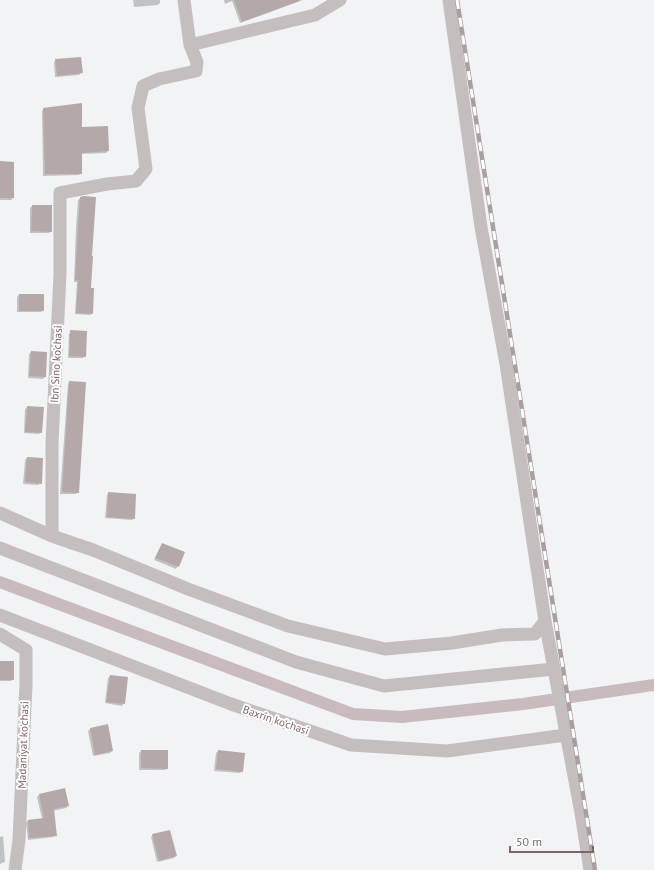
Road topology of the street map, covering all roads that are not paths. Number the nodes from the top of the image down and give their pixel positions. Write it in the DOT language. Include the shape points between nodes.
graph roads {
  1 [pos="184,0"];
  2 [pos="340,0"];
  3 [pos="449,0"];
  4 [pos="190,45"];
  5 [pos="0,513"];
  6 [pos="52,536"];
  7 [pos="0,548"];
  8 [pos="0,615"];
  9 [pos="545,621"];
  10 [pos="0,634"];
  11 [pos="554,669"];
  12 [pos="566,735"];
  13 [pos="15,870"];
  14 [pos="590,870"];
  1 -- 4 [label="street"];
  2 -- 4 [label="street" via="315,15"];
  3 -- 9 [label="street" via="481,226 506,364"];
  4 -- 6 [label="street, Ibn Sino ko'chasi" via="196,62 196,71 159,79 143,86 138,108 146,169 136,181 60,193 60,274 52,443"];
  5 -- 6 [label="street"];
  6 -- 9 [label="street" via="288,626 385,649 452,643 502,635 535,634"];
  7 -- 11 [label="street" via="296,662 384,686"];
  8 -- 12 [label="street, Baxrin ko'chasi" via="231,704 351,745 447,750"];
  9 -- 11 [label="street"];
  10 -- 13 [label="street, Madaniyat ko'chasi" via="26,650 19,840"];
  11 -- 12 [label="street"];
  12 -- 14 [label="street"];
}
